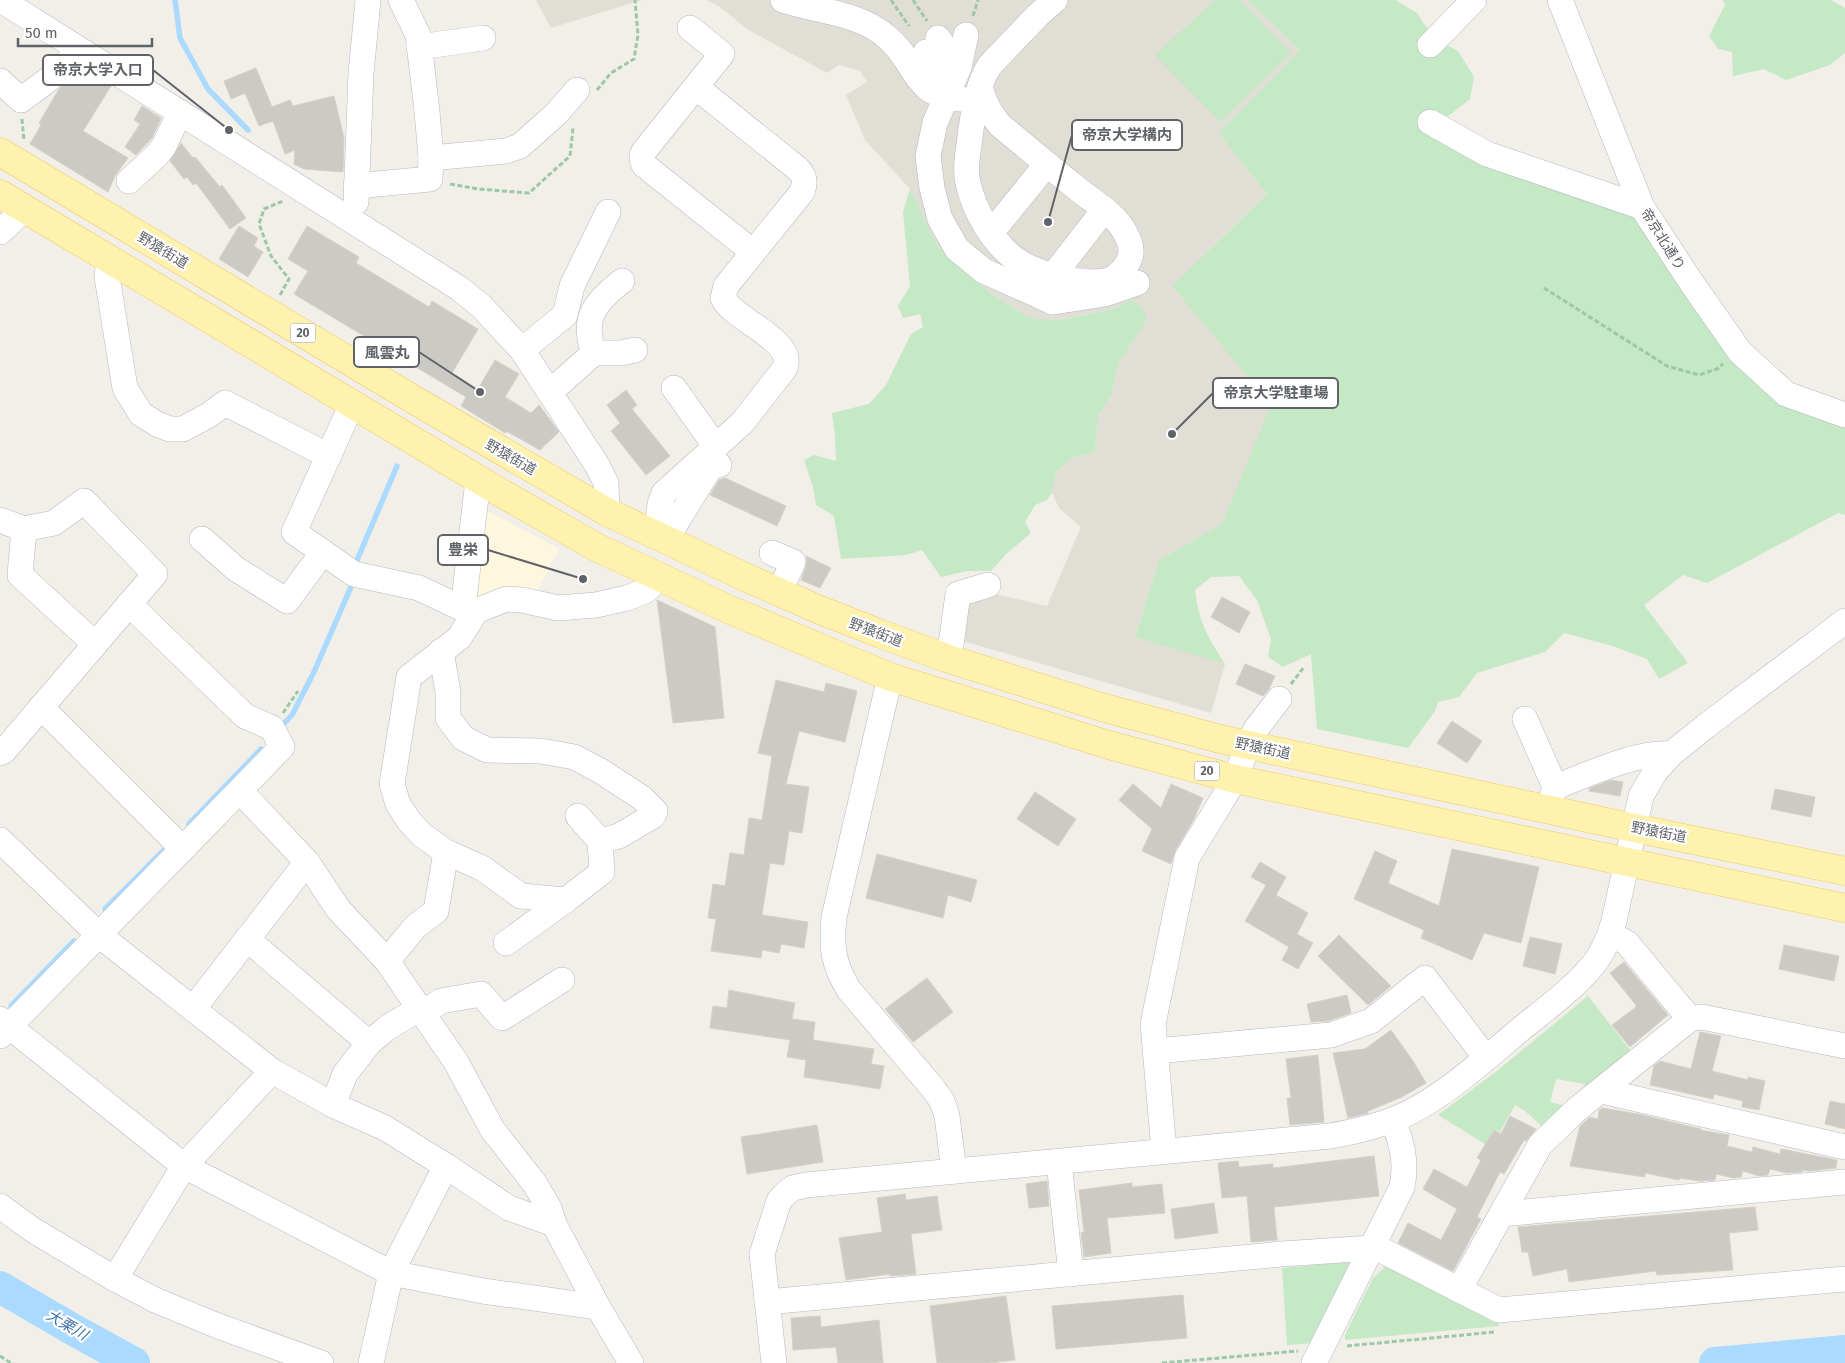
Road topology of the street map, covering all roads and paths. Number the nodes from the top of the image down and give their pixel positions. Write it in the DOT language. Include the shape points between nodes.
graph roads {
  1 [pos="368,0"];
  2 [pos="401,0"];
  3 [pos="783,0"];
  4 [pos="1055,0"];
  5 [pos="1474,0"];
  6 [pos="1560,0"];
  7 [pos="9,3"];
  8 [pos="690,28"];
  9 [pos="966,35"];
  10 [pos="483,38"];
  11 [pos="932,45"];
  12 [pos="1430,45"];
  13 [pos="419,47"];
  14 [pos="80,50"];
  15 [pos="0,81"];
  16 [pos="952,84"];
  17 [pos="696,86"];
  18 [pos="577,90"];
  19 [pos="980,95"];
  20 [pos="180,112"];
  21 [pos="1430,122"];
  22 [pos="0,152"];
  23 [pos="430,158"];
  24 [pos="1046,164"];
  25 [pos="44,178"];
  26 [pos="128,181"];
  27 [pos="356,186"];
  28 [pos="0,194"];
  29 [pos="286,200"];
  30 [pos="1642,207"];
  31 [pos="25,209"];
  32 [pos="1104,210"];
  33 [pos="608,212"];
  34 [pos="355,222"];
  35 [pos="0,232"];
  36 [pos="991,233"];
  37 [pos="753,252"];
  38 [pos="109,259"];
  39 [pos="1052,277"];
  40 [pos="622,281"];
  41 [pos="1137,283"];
  42 [pos="1544,288"];
  43 [pos="277,301"];
  44 [pos="522,350"];
  45 [pos="635,350"];
  46 [pos="1740,352"];
  47 [pos="594,353"];
  48 [pos="674,388"];
  49 [pos="550,392"];
  50 [pos="352,404"];
  51 [pos="1845,415"];
  52 [pos="329,456"];
  53 [pos="718,456"];
  54 [pos="518,461"];
  55 [pos="478,480"];
  56 [pos="503,494"];
  57 [pos="607,512"];
  58 [pos="0,520"];
  59 [pos="24,529"];
  60 [pos="202,539"];
  61 [pos="663,540"];
  62 [pos="596,546"];
  63 [pos="323,552"];
  64 [pos="772,553"];
  65 [pos="660,578"];
  66 [pos="785,580"];
  67 [pos="988,585"];
  68 [pos="129,604"];
  69 [pos="469,610"];
  70 [pos="1845,620"];
  71 [pos="95,644"];
  72 [pos="441,652"];
  73 [pos="949,659"];
  74 [pos="1304,667"];
  75 [pos="890,677"];
  76 [pos="1283,694"];
  77 [pos="41,707"];
  78 [pos="1525,719"];
  79 [pos="1248,745"];
  80 [pos="1,750"];
  81 [pos="1671,754"];
  82 [pos="1235,779"];
  83 [pos="240,791"];
  84 [pos="1552,798"];
  85 [pos="578,816"];
  86 [pos="1634,828"];
  87 [pos="0,840"];
  88 [pos="600,841"];
  89 [pos="184,849"];
  90 [pos="446,852"];
  91 [pos="1627,861"];
  92 [pos="307,862"];
  93 [pos="1845,871"];
  94 [pos="566,900"];
  95 [pos="1845,908"];
  96 [pos="1610,934"];
  97 [pos="100,935"];
  98 [pos="248,940"];
  99 [pos="506,943"];
  100 [pos="387,961"];
  101 [pos="562,980"];
  102 [pos="193,1009"];
  103 [pos="421,1010"];
  104 [pos="1690,1019"];
  105 [pos="3,1028"];
  106 [pos="369,1043"];
  107 [pos="1845,1046"];
  108 [pos="1156,1051"];
  109 [pos="1486,1058"];
  110 [pos="272,1071"];
  111 [pos="1602,1091"];
  112 [pos="333,1105"];
  113 [pos="1393,1120"];
  114 [pos="1845,1147"];
  115 [pos="1164,1151"];
  116 [pos="1059,1162"];
  117 [pos="184,1166"];
  118 [pos="446,1166"];
  119 [pos="954,1171"];
  120 [pos="1845,1182"];
  121 [pos="0,1206"];
  122 [pos="1502,1214"];
  123 [pos="554,1224"];
  124 [pos="1372,1248"];
  125 [pos="391,1273"];
  126 [pos="1071,1274"];
  127 [pos="115,1279"];
  128 [pos="1845,1279"];
  129 [pos="1459,1290"];
  130 [pos="767,1302"];
  131 [pos="598,1307"];
  132 [pos="0,1356"];
  133 [pos="1312,1356"];
  134 [pos="11,1363"];
  135 [pos="321,1363"];
  136 [pos="371,1363"];
  137 [pos="631,1363"];
  138 [pos="774,1363"];
  139 [pos="1162,1363"];
  1 -- 27 [label="street"];
  2 -- 13 [label="street" via="416,28"];
  3 -- 16 [label="street" via="867,23 894,43 931,92"];
  4 -- 19 [label="street" via="990,66 984,74"];
  5 -- 12 [label="street"];
  6 -- 30 [label="street, 帝京北通り"];
  7 -- 14 [label="street"];
  8 -- 17 [label="street" via="722,54"];
  9 -- 16 [label="street"];
  10 -- 13 [label="street"];
  11 -- 16 [label="street"];
  13 -- 23 [label="street"];
  14 -- 15 [label="street" via="22,100"];
  14 -- 20 [label="street"];
  16 -- 19 [label="street"];
  16 -- 41 [label="street" via="935,123 928,156 940,219 957,250 984,271 1053,302 1105,294"];
  17 -- 37 [label="street" via="798,169 805,180 802,192"];
  17 -- 37 [label="street" via="645,150 642,160 644,165"];
  18 -- 23 [label="street" via="520,146 506,151"];
  19 -- 24 [label="street" via="1000,125"];
  19 -- 36 [label="street" via="967,158 968,182 978,211"];
  20 -- 26 [label="street" via="164,146"];
  20 -- 34 [label="street"];
  21 -- 30 [label="street" via="1488,154"];
  22 -- 25 [label="main road, 野猿街道 / 20"];
  23 -- 27 [label="street" via="430,179"];
  24 -- 32 [label="street"];
  24 -- 36 [label="street"];
  25 -- 31 [label="main road"];
  25 -- 54 [label="main road, 野猿街道 / 20"];
  27 -- 34 [label="street"];
  28 -- 31 [label="main road, 20"];
  29 -- 43 [label="path" via="264,209 259,224 271,256 289,279"];
  30 -- 46 [label="street, 帝京北通り"];
  31 -- 35 [label="street"];
  31 -- 38 [label="main road, 20"];
  32 -- 39 [label="street"];
  32 -- 39 [label="street" via="1118,221 1131,246 1128,262 1118,276 1106,281"];
  33 -- 44 [label="street" via="572,286 565,315"];
  34 -- 44 [label="street" via="460,289 481,306"];
  36 -- 39 [label="street" via="1015,259"];
  37 -- 53 [label="street" via="726,286 722,298 729,308 784,350 788,362 751,413 731,434"];
  38 -- 50 [label="main road, 20"];
  38 -- 52 [label="street" via="107,277 125,388 141,414 170,429 183,429 225,404"];
  40 -- 47 [label="street" via="603,295 590,318 588,329"];
  42 -- 46 [label="path" via="1667,366 1699,375"];
  44 -- 49 [label="street"];
  45 -- 47 [label="street"];
  46 -- 51 [label="street, 帝京北通り" via="1786,394"];
  47 -- 49 [label="street"];
  48 -- 53 [label="street"];
  49 -- 57 [label="street" via="606,482"];
  50 -- 52 [label="street"];
  50 -- 55 [label="main road, 20"];
  52 -- 63 [label="street" via="294,532"];
  53 -- 61 [label="street" via="664,493 660,504"];
  54 -- 56 [label="main road" via="524,475 522,484 517,492"];
  54 -- 57 [label="main road, 野猿街道 / 20"];
  55 -- 56 [label="main road, 20"];
  55 -- 69 [label="street"];
  56 -- 62 [label="main road, 20"];
  57 -- 61 [label="main road, 野猿街道 / 20"];
  57 -- 62 [label="main road"];
  58 -- 59 [label="street"];
  59 -- 68 [label="street" via="54,523 84,501 155,574"];
  59 -- 71 [label="street" via="20,575"];
  60 -- 63 [label="street" via="236,569 288,601"];
  61 -- 73 [label="main road, 野猿街道 / 20" via="820,610"];
  62 -- 65 [label="main road, 20"];
  63 -- 69 [label="street" via="354,574 419,588"];
  64 -- 66 [label="street" via="793,562"];
  65 -- 69 [label="street" via="645,591 596,605 558,608 506,599"];
  65 -- 75 [label="main road, 20" via="788,636"];
  67 -- 73 [label="street" via="958,594"];
  68 -- 71 [label="street"];
  68 -- 83 [label="street" via="246,716 272,728 282,747"];
  69 -- 72 [label="street" via="459,638"];
  70 -- 81 [label="street"];
  71 -- 77 [label="street"];
  72 -- 88 [label="street" via="448,692 448,718 463,738 486,750 541,750 574,756 642,798 655,811 653,816 620,836"];
  72 -- 90 [label="street" via="409,677 392,784 398,804 409,821"];
  73 -- 79 [label="main road, 野猿街道 / 20" via="1140,719"];
  74 -- 76 [label="path"];
  75 -- 82 [label="main road, 20" via="1109,745"];
  75 -- 119 [label="street" via="834,917 834,956 839,974 849,990 942,1101"];
  76 -- 79 [label="street"];
  77 -- 80 [label="street"];
  77 -- 89 [label="street"];
  78 -- 84 [label="street"];
  79 -- 82 [label="street"];
  79 -- 84 [label="main road, 野猿街道 / 20"];
  81 -- 84 [label="street" via="1659,753 1621,762"];
  81 -- 86 [label="street" via="1655,772 1641,796"];
  82 -- 91 [label="main road, 20"];
  82 -- 108 [label="street" via="1186,858 1153,1024"];
  83 -- 89 [label="street"];
  83 -- 92 [label="street"];
  84 -- 86 [label="main road, 野猿街道 / 20"];
  85 -- 88 [label="street"];
  86 -- 91 [label="street"];
  86 -- 93 [label="main road, 野猿街道 / 20"];
  87 -- 97 [label="street"];
  88 -- 94 [label="street" via="602,872"];
  89 -- 97 [label="street"];
  90 -- 94 [label="street" via="482,868 521,896"];
  90 -- 100 [label="street" via="436,911 415,927"];
  91 -- 95 [label="main road, 20"];
  91 -- 96 [label="street"];
  92 -- 98 [label="street"];
  92 -- 100 [label="street" via="338,909"];
  94 -- 99 [label="street"];
  96 -- 104 [label="street" via="1627,943"];
  96 -- 109 [label="street" via="1594,964 1574,986"];
  97 -- 102 [label="street"];
  97 -- 105 [label="street"];
  98 -- 102 [label="street"];
  98 -- 106 [label="street"];
  100 -- 103 [label="street"];
  101 -- 103 [label="street" via="502,1018 481,994 441,1001"];
  102 -- 110 [label="street"];
  103 -- 106 [label="street" via="386,1028"];
  103 -- 123 [label="street" via="456,1062 492,1129 535,1184"];
  104 -- 107 [label="street" via="1702,1017"];
  104 -- 111 [label="street"];
  105 -- 117 [label="street"];
  106 -- 112 [label="street" via="345,1074"];
  108 -- 109 [label="street" via="1331,1035 1371,1021 1424,978"];
  108 -- 115 [label="street"];
  109 -- 113 [label="street" via="1434,1098"];
  110 -- 112 [label="street"];
  110 -- 117 [label="street"];
  111 -- 114 [label="street"];
  111 -- 122 [label="street" via="1576,1110 1540,1145"];
  112 -- 118 [label="street" via="385,1128"];
  113 -- 115 [label="street" via="1356,1131 1295,1141"];
  113 -- 124 [label="street" via="1402,1144 1404,1175 1398,1197"];
  115 -- 116 [label="street"];
  116 -- 119 [label="street"];
  116 -- 126 [label="street"];
  117 -- 125 [label="street"];
  117 -- 127 [label="street"];
  118 -- 123 [label="street" via="509,1208"];
  118 -- 125 [label="street"];
  119 -- 130 [label="street" via="793,1188 779,1201 762,1254"];
  120 -- 122 [label="street"];
  121 -- 127 [label="street" via="33,1230"];
  122 -- 129 [label="street"];
  123 -- 131 [label="street"];
  124 -- 126 [label="street"];
  124 -- 129 [label="street" via="1384,1251"];
  124 -- 133 [label="street"];
  125 -- 131 [label="street" via="483,1291"];
  125 -- 136 [label="street"];
  126 -- 130 [label="street"];
  127 -- 135 [label="street" via="218,1326"];
  128 -- 129 [label="street" via="1499,1310"];
  130 -- 138 [label="street"];
  131 -- 137 [label="street"];
  132 -- 134 [label="path"];
  133 -- 139 [label="path"];
}
